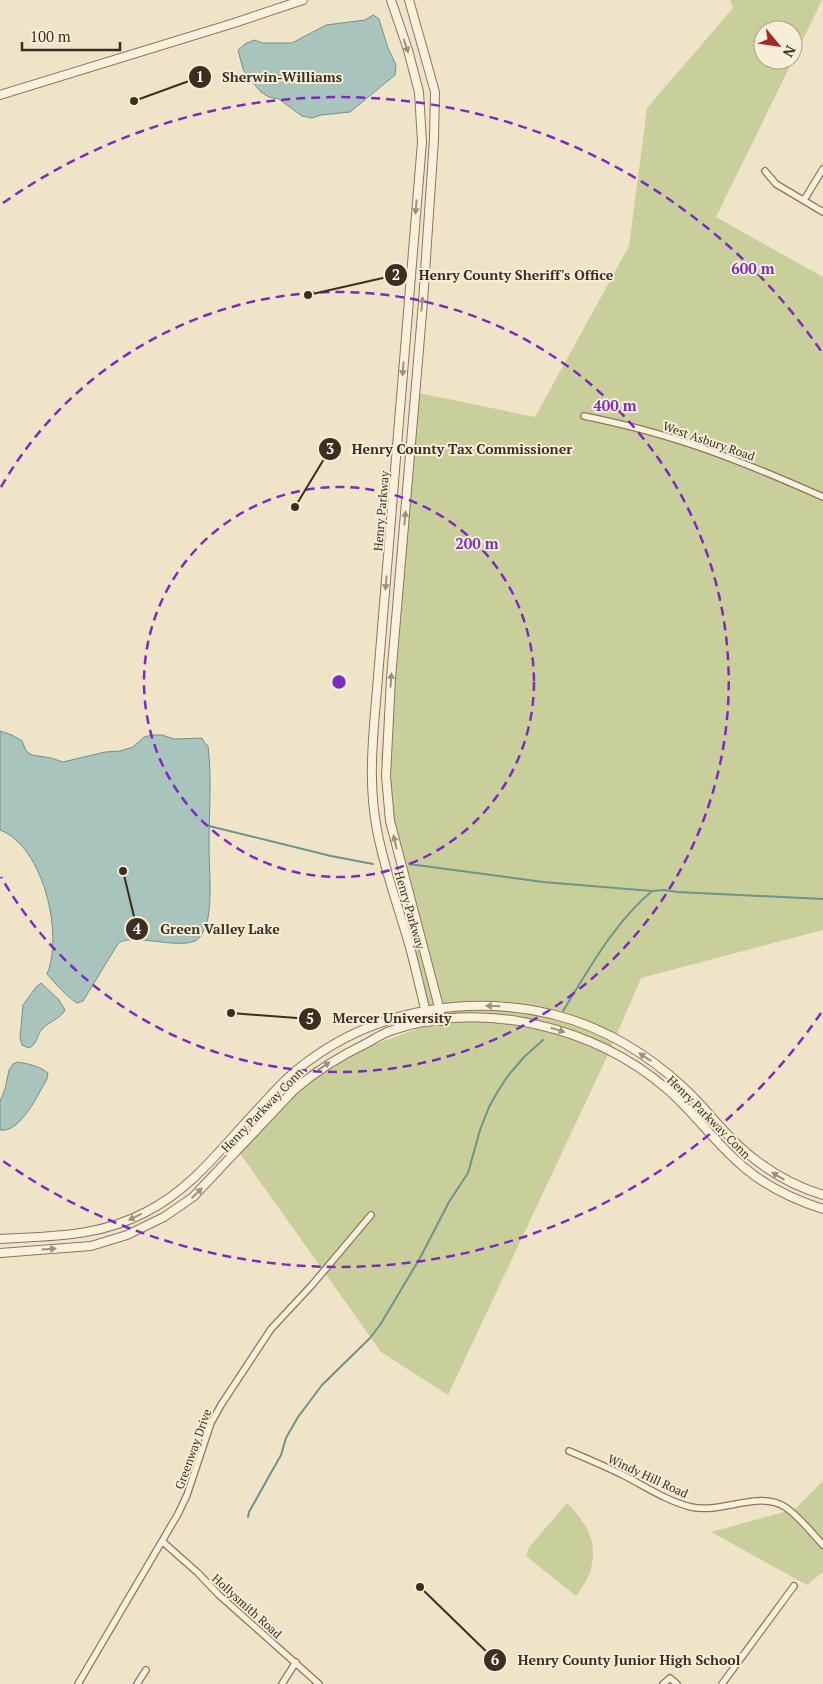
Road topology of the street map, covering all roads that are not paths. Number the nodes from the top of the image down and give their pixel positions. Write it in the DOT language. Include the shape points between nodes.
graph roads {
  1 [pos="303,0"];
  2 [pos="391,0"];
  3 [pos="409,0"];
  4 [pos="0,96"];
  5 [pos="823,169"];
  6 [pos="765,171"];
  7 [pos="804,200"];
  8 [pos="823,212"];
  9 [pos="584,416"];
  10 [pos="823,497"];
  11 [pos="439,1007"];
  12 [pos="426,1010"];
  13 [pos="441,1021"];
  14 [pos="428,1022"];
  15 [pos="823,1195"];
  16 [pos="823,1208"];
  17 [pos="371,1215"];
  18 [pos="0,1239"];
  19 [pos="0,1252"];
  20 [pos="569,1451"];
  21 [pos="163,1542"];
  22 [pos="823,1545"];
  23 [pos="794,1586"];
  24 [pos="296,1662"];
  25 [pos="146,1670"];
  26 [pos="78,1684"];
  27 [pos="137,1684"];
  28 [pos="282,1684"];
  29 [pos="319,1684"];
  30 [pos="663,1684"];
  31 [pos="677,1684"];
  32 [pos="722,1684"];
  1 -- 4 [label="street"];
  2 -- 12 [label="street, Henry Parkway, one-way" via="419,92 422,142 372,779 384,863"];
  11 -- 3 [label="street, Henry Parkway, one-way" via="390,821 386,776 434,139 435,92"];
  5 -- 7 [label="street"];
  6 -- 7 [label="street" via="776,184"];
  7 -- 8 [label="street"];
  9 -- 10 [label="street, West Asbury Road" via="684,442"];
  11 -- 12 [label="street, Henry Parkway Conn"];
  11 -- 13 [label="street, Henry Parkway"];
  15 -- 11 [label="street, Henry Parkway Conn, one-way" via="781,1178 752,1158 663,1070 608,1035 574,1021 534,1011 488,1006"];
  12 -- 14 [label="street, Henry Parkway"];
  12 -- 18 [label="street, Henry Parkway Conn, one-way" via="368,1027 306,1063 284,1081 193,1178 148,1212 102,1230 67,1236"];
  13 -- 14 [label="street, Henry Parkway Conn"];
  13 -- 16 [label="street, Henry Parkway Conn, one-way" via="479,1018 545,1026 613,1052 668,1089 746,1169 785,1194"];
  19 -- 14 [label="street, Henry Parkway Conn, one-way" via="91,1246 127,1235 164,1217 194,1197 312,1074 390,1031"];
  17 -- 21 [label="street, Greenway Drive" via="272,1329 220,1405 185,1500"];
  20 -- 22 [label="street, Windy Hill Road" via="692,1507 716,1509 756,1500 774,1502 789,1510"];
  21 -- 24 [label="street, Hollysmith Road"];
  21 -- 26 [label="street, Greenway Drive"];
  23 -- 32 [label="street"];
  24 -- 28 [label="street"];
  24 -- 29 [label="street, Hollysmith Road"];
  25 -- 27 [label="street"];
  30 -- 31 [label="street" via="670,1678"];
}
